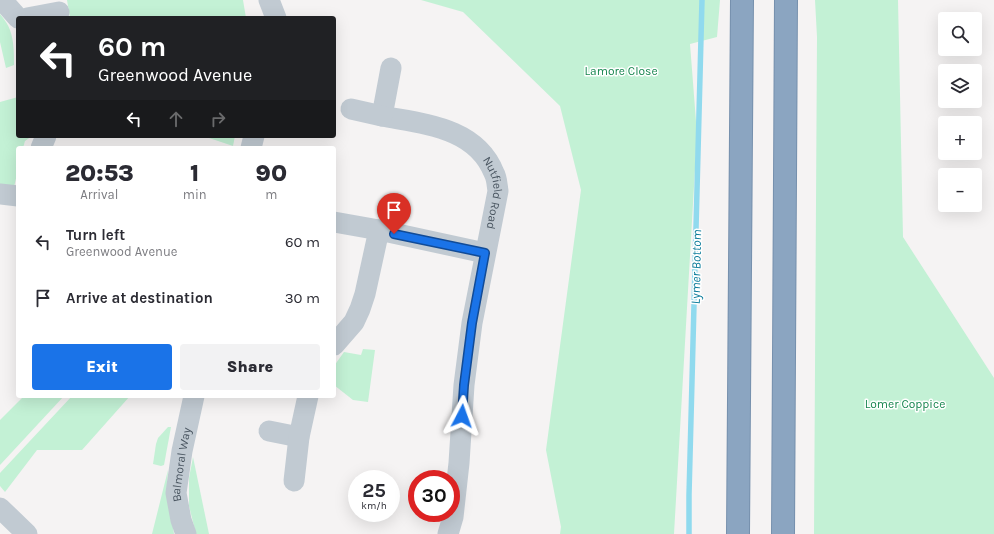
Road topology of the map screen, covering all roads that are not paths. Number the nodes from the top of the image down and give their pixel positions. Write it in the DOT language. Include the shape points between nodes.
graph roads {
  1 [pos="2,0"];
  2 [pos="269,0"];
  3 [pos="283,0"];
  4 [pos="742,0"];
  5 [pos="786,0"];
  6 [pos="59,12"];
  7 [pos="16,16"];
  8 [pos="38,16"];
  9 [pos="276,16"];
  10 [pos="278,16"];
  11 [pos="391,68"];
  12 [pos="351,109"];
  13 [pos="382,116"];
  14 [pos="0,194"];
  15 [pos="16,196"];
  16 [pos="336,222"];
  17 [pos="379,230"];
  18 [pos="485,253"];
  19 [pos="336,343"];
  20 [pos="194,398"];
  21 [pos="308,398"];
  22 [pos="269,431"];
  23 [pos="298,436"];
  24 [pos="294,481"];
  25 [pos="0,508"];
  26 [pos="27,534"];
  27 [pos="186,534"];
  28 [pos="448,534"];
  29 [pos="738,534"];
  30 [pos="783,534"];
  1 -- 7 [label="street"];
  2 -- 9 [label="street"];
  3 -- 10 [label="street"];
  4 -- 29 [label="highway"];
  5 -- 30 [label="highway"];
  6 -- 8 [label="street"];
  11 -- 13 [label="street"];
  12 -- 13 [label="street, Nutfield Road"];
  13 -- 18 [label="street, Nutfield Road" via="441,127 463,137 477,147 488,160 495,174 498,191"];
  14 -- 15 [label="street"];
  16 -- 17 [label="street"];
  17 -- 18 [label="street"];
  17 -- 19 [label="street" via="360,309 354,322"];
  18 -- 28 [label="street, Nutfield Road" via="472,323 453,517"];
  20 -- 27 [label="street, Balmoral Way" via="176,493"];
  21 -- 23 [label="street"];
  22 -- 23 [label="street"];
  23 -- 24 [label="street"];
  25 -- 26 [label="street"];
}
